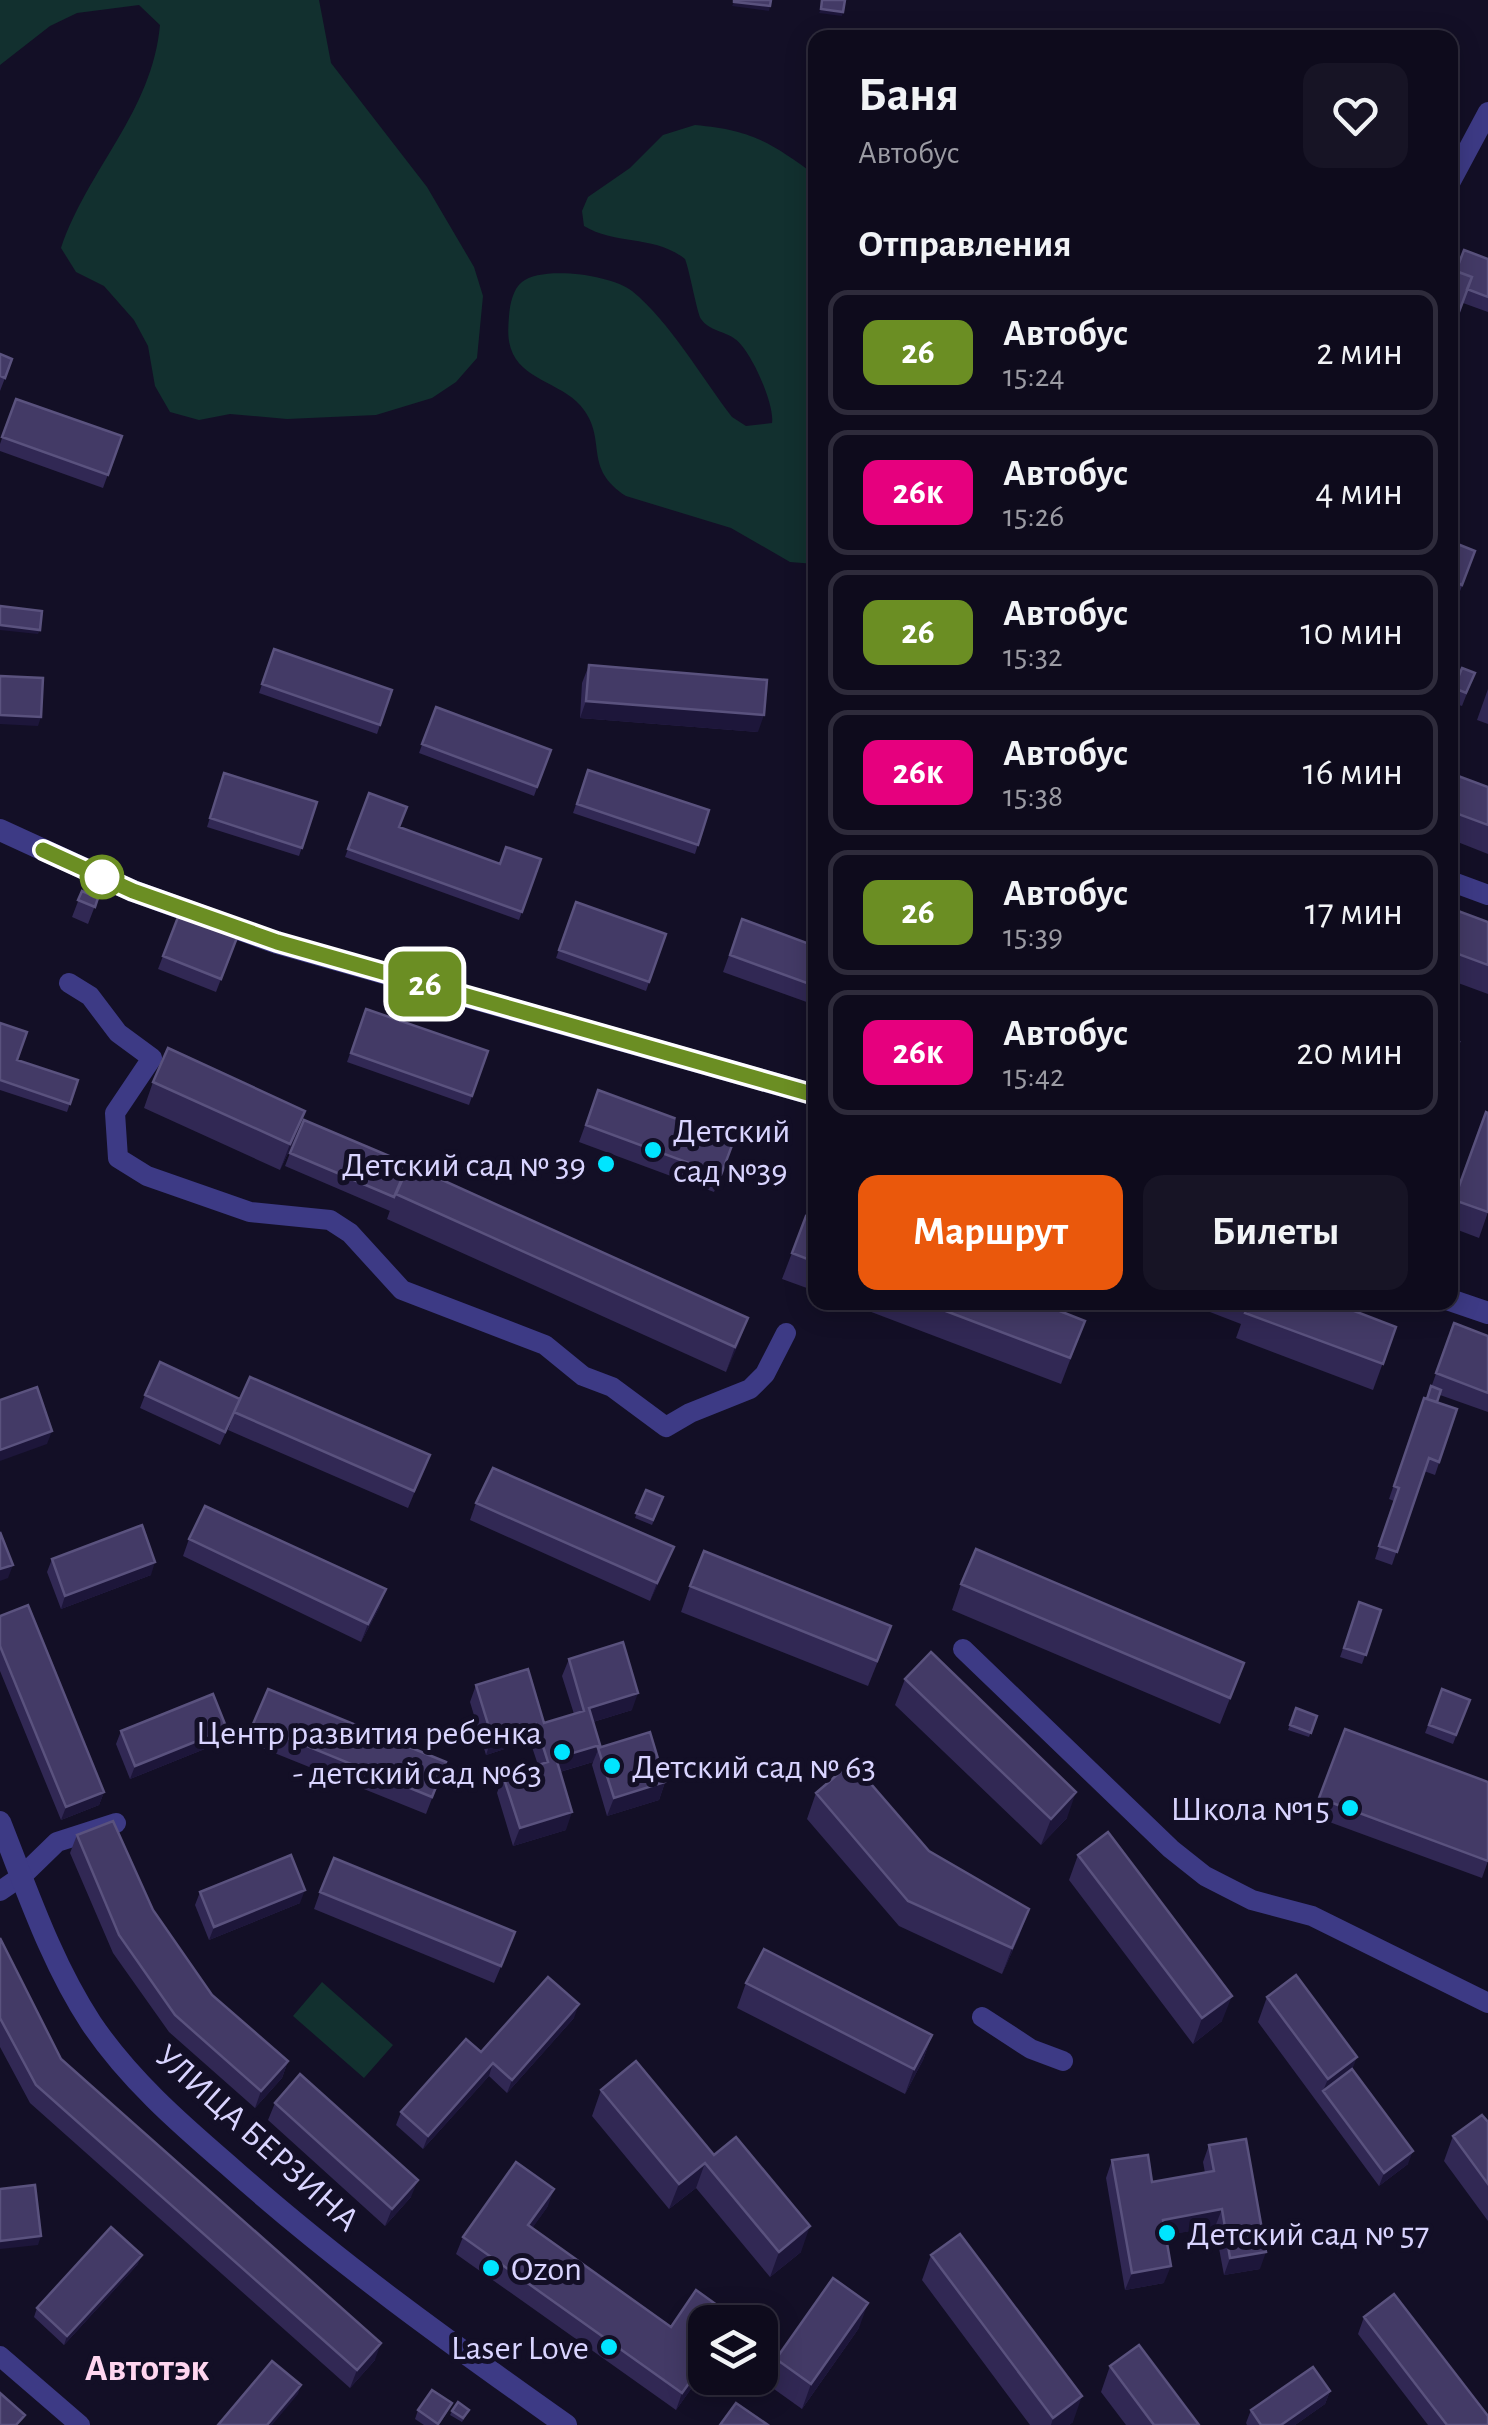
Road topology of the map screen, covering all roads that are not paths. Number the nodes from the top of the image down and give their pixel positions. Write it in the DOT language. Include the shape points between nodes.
graph roads {
  1 [pos="1488,112"];
  2 [pos="1458,169"];
  3 [pos="0,830"];
  4 [pos="1458,883"];
  5 [pos="1488,894"];
  6 [pos="69,983"];
  7 [pos="808,1093"];
  8 [pos="1458,1303"];
  9 [pos="1488,1314"];
  10 [pos="786,1333"];
  11 [pos="963,1649"];
  12 [pos="0,1822"];
  13 [pos="116,1823"];
  14 [pos="22,1876"];
  15 [pos="0,1892"];
  16 [pos="1488,2004"];
  17 [pos="982,2017"];
  18 [pos="1063,2060"];
  19 [pos="0,2356"];
  20 [pos="80,2425"];
  21 [pos="566,2425"];
  1 -- 2 [label="street"];
  3 -- 7 [label="street" via="133,891 277,942"];
  4 -- 5 [label="street"];
  6 -- 10 [label="street" via="152,1058 115,1113 118,1158 146,1176 250,1212 330,1220 402,1290 545,1346 666,1427 750,1389"];
  8 -- 9 [label="street"];
  11 -- 16 [label="street" via="1205,1876 1252,1900 1312,1916"];
  12 -- 14 [label="street, УЛИЦА БЕРЗИНА"];
  13 -- 14 [label="street" via="57,1842"];
  14 -- 15 [label="street"];
  14 -- 21 [label="street, УЛИЦА БЕРЗИНА" via="79,2004 150,2094 357,2272"];
  17 -- 18 [label="street" via="1031,2049"];
  19 -- 20 [label="street"];
}
